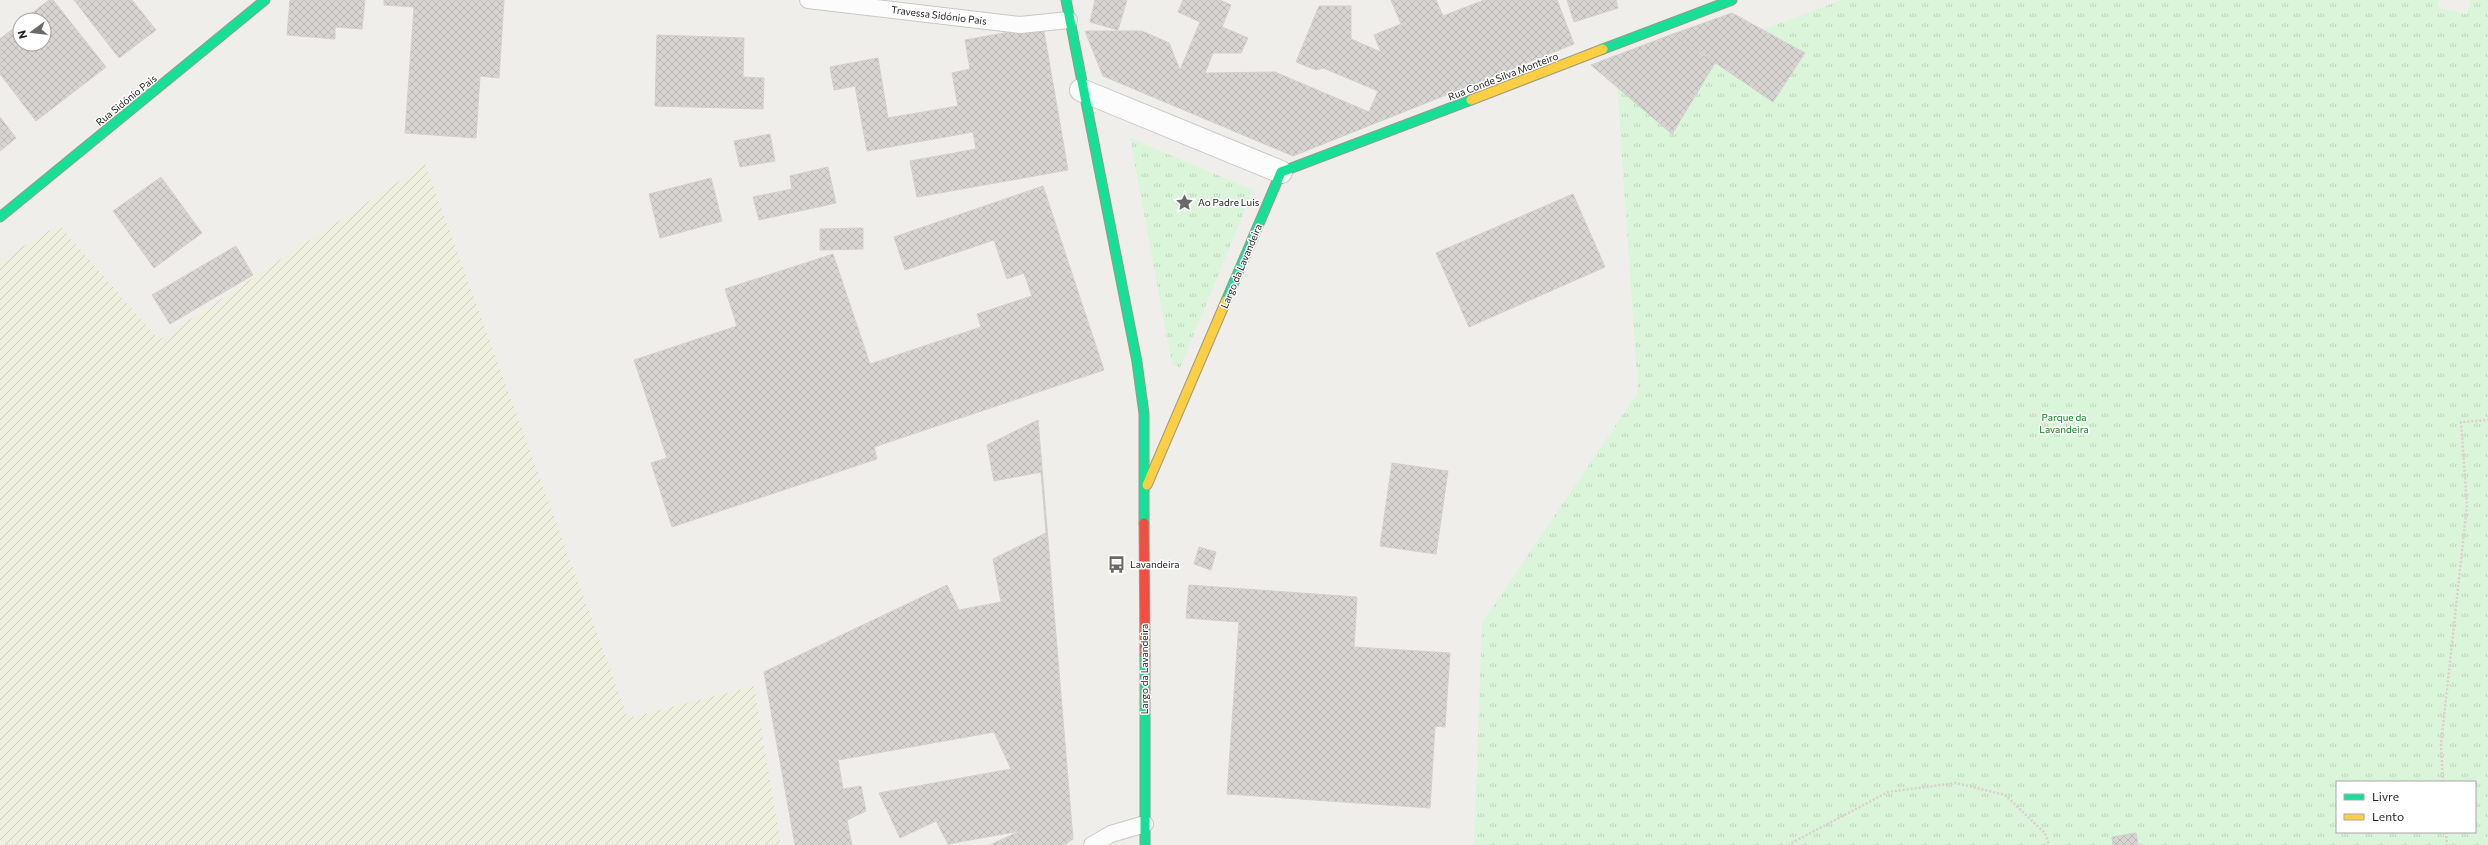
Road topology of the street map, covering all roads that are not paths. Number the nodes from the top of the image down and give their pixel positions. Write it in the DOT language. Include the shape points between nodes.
graph roads {
  1 [pos="265,0"];
  2 [pos="808,0"];
  3 [pos="1066,0"];
  4 [pos="1732,0"];
  5 [pos="1069,20"];
  6 [pos="1081,90"];
  7 [pos="1281,172"];
  8 [pos="0,217"];
  9 [pos="1144,493"];
  10 [pos="1145,824"];
  11 [pos="1092,845"];
  12 [pos="1145,845"];
  1 -- 8 [label="street, Rua Sidónio Pais"];
  2 -- 5 [label="lane, Travessa Sidónio Pais" via="1020,25"];
  3 -- 5 [label="street, Largo da Lavandeira"];
  4 -- 7 [label="street, Rua Conde Silva Monteiro"];
  5 -- 6 [label="street, Largo da Lavandeira"];
  6 -- 7 [label="street"];
  6 -- 9 [label="street, Largo da Lavandeira" via="1136,354 1144,414"];
  7 -- 9 [label="street, Largo da Lavandeira"];
  9 -- 10 [label="street, Largo da Lavandeira"];
  10 -- 11 [label="lane" via="1111,834"];
  10 -- 12 [label="street, Largo da Lavandeira"];
}
